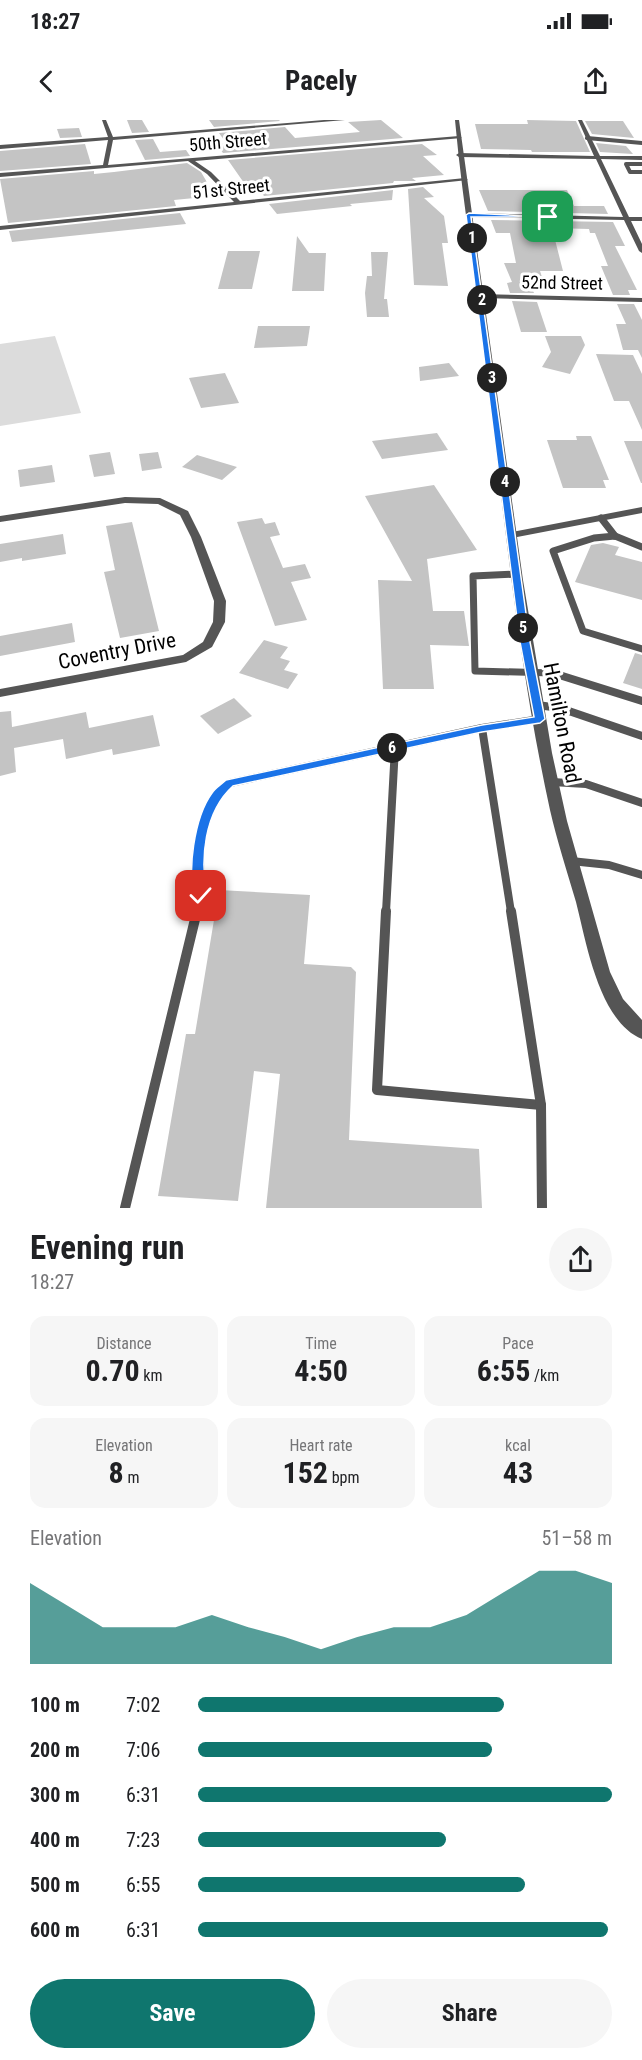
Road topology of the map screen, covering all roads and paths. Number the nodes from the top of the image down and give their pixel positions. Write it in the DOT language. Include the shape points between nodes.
graph roads {
  1 [pos="104,120"];
  2 [pos="242,120"];
  3 [pos="343,120"];
  4 [pos="457,120"];
  5 [pos="580,120"];
  6 [pos="310,121"];
  7 [pos="247,127"];
  8 [pos="111,138"];
  9 [pos="459,138"];
  10 [pos="588,138"];
  11 [pos="642,142"];
  12 [pos="0,147"];
  13 [pos="459,155"];
  14 [pos="596,158"];
  15 [pos="190,160"];
  16 [pos="641,161"];
  17 [pos="105,167"];
  18 [pos="642,172"];
  19 [pos="0,175"];
  20 [pos="465,180"];
  21 [pos="238,203"];
  22 [pos="469,215"];
  23 [pos="627,218"];
  24 [pos="642,219"];
  25 [pos="0,228"];
  26 [pos="642,251"];
  27 [pos="481,296"];
  28 [pos="642,300"];
  29 [pos="642,510"];
  30 [pos="601,518"];
  31 [pos="0,519"];
  32 [pos="512,535"];
  33 [pos="615,536"];
  34 [pos="642,547"];
  35 [pos="517,574"];
  36 [pos="642,649"];
  37 [pos="531,672"];
  38 [pos="0,693"];
  39 [pos="642,701"];
  40 [pos="537,705"];
  41 [pos="540,719"];
  42 [pos="482,728"];
  43 [pos="642,736"];
  44 [pos="395,747"];
  45 [pos="552,782"];
  46 [pos="642,803"];
  47 [pos="571,861"];
  48 [pos="642,875"];
  49 [pos="642,1031"];
  50 [pos="541,1105"];
  51 [pos="125,1208"];
  52 [pos="542,1208"];
  1 -- 8 [label="street"];
  2 -- 7 [label="street"];
  3 -- 6 [label="street"];
  4 -- 9 [label="street, Hamilton Road"];
  5 -- 10 [label="street"];
  6 -- 7 [label="street"];
  7 -- 8 [label="street"];
  8 -- 12 [label="street"];
  8 -- 17 [label="street"];
  9 -- 13 [label="street, Hamilton Road"];
  9 -- 15 [label="street, 50th Street"];
  10 -- 11 [label="lane"];
  10 -- 14 [label="street"];
  13 -- 14 [label="street"];
  13 -- 20 [label="street, Hamilton Road"];
  14 -- 16 [label="street"];
  14 -- 23 [label="street"];
  15 -- 17 [label="street, 50th Street"];
  15 -- 21 [label="street"];
  16 -- 18 [label="lane" via="626,164 630,172"];
  17 -- 19 [label="street, 50th Street"];
  20 -- 21 [label="street, 51st Street"];
  20 -- 22 [label="street, Hamilton Road"];
  21 -- 25 [label="street, 51st Street"];
  22 -- 23 [label="street"];
  22 -- 27 [label="street, Hamilton Road"];
  23 -- 24 [label="street"];
  23 -- 26 [label="street"];
  27 -- 28 [label="street, 52nd Street"];
  27 -- 32 [label="street, Hamilton Road"];
  29 -- 30 [label="street"];
  30 -- 32 [label="street"];
  30 -- 33 [label="lane"];
  31 -- 38 [label="street, Coventry Drive" via="125,501 160,501 184,513 220,601 219,622 208,644 186,658"];
  32 -- 35 [label="street, Hamilton Road"];
  33 -- 34 [label="lane"];
  33 -- 36 [label="lane" via="594,538 553,552 583,631"];
  35 -- 37 [label="street, Hamilton Road"];
  35 -- 37 [label="lane" via="473,576 475,671"];
  37 -- 39 [label="lane" via="553,673"];
  37 -- 40 [label="street, Hamilton Road"];
  40 -- 41 [label="street, Hamilton Road"];
  40 -- 43 [label="lane" via="560,708"];
  41 -- 42 [label="lane"];
  41 -- 45 [label="street, Hamilton Road"];
  42 -- 44 [label="lane"];
  42 -- 50 [label="lane"];
  44 -- 50 [label="lane" via="377,1090"];
  44 -- 51 [label="lane" via="230,783 216,795 202,833 197,873 201,896"];
  45 -- 46 [label="lane" via="586,783"];
  45 -- 47 [label="street, Hamilton Road"];
  47 -- 48 [label="lane" via="609,865"];
  47 -- 49 [label="street, Hamilton Road" via="612,997"];
  50 -- 52 [label="lane"];
}
